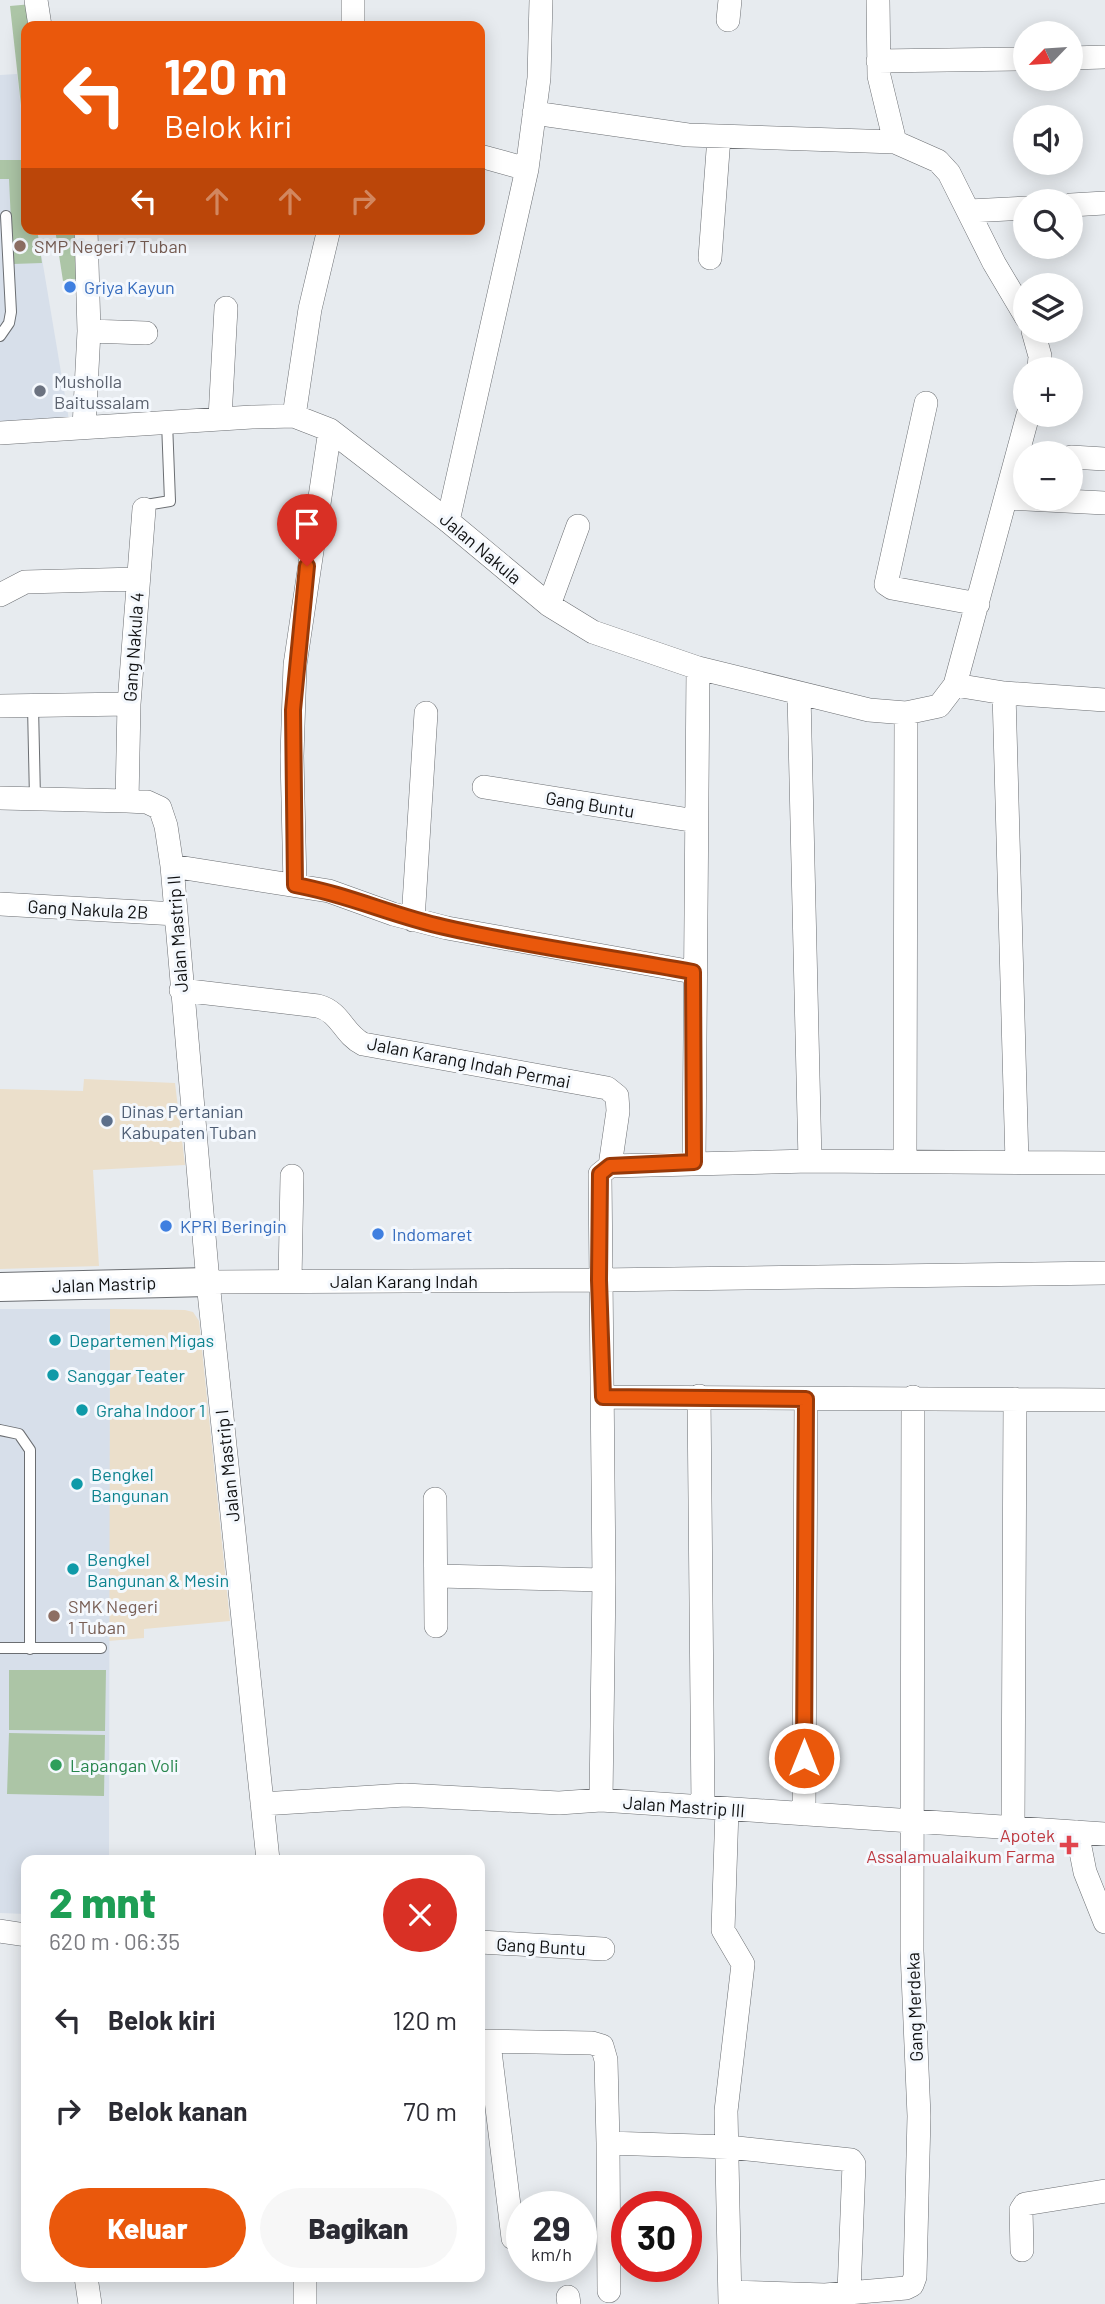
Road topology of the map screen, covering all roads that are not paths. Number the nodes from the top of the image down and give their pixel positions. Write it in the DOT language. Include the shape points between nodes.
graph roads {
  1 [pos="36,0"];
  2 [pos="353,0"];
  3 [pos="541,0"];
  4 [pos="878,0"];
  5 [pos="39,21"];
  6 [pos="353,21"];
  7 [pos="1105,57"];
  8 [pos="1083,58"];
  9 [pos="1013,59"];
  10 [pos="878,61"];
  11 [pos="534,113"];
  12 [pos="719,137"];
  13 [pos="895,142"];
  14 [pos="485,157"];
  15 [pos="527,169"];
  16 [pos="1105,203"];
  17 [pos="1083,204"];
  18 [pos="1013,209"];
  19 [pos="969,211"];
  20 [pos="6,216"];
  21 [pos="86,235"];
  22 [pos="328,235"];
  23 [pos="710,258"];
  24 [pos="1013,295"];
  25 [pos="226,308"];
  26 [pos="89,331"];
  27 [pos="146,332"];
  28 [pos="0,336"];
  29 [pos="926,403"];
  30 [pos="294,416"];
  31 [pos="220,418"];
  32 [pos="167,422"];
  33 [pos="85,428"];
  34 [pos="330,429"];
  35 [pos="0,433"];
  36 [pos="1083,458"];
  37 [pos="1105,459"];
  38 [pos="1013,478"];
  39 [pos="1006,498"];
  40 [pos="1105,503"];
  41 [pos="144,509"];
  42 [pos="448,521"];
  43 [pos="578,526"];
  44 [pos="137,579"];
  45 [pos="0,594"];
  46 [pos="978,604"];
  47 [pos="549,605"];
  48 [pos="698,668"];
  49 [pos="955,685"];
  50 [pos="1004,693"];
  51 [pos="799,694"];
  52 [pos="1105,700"];
  53 [pos="129,704"];
  54 [pos="0,706"];
  55 [pos="33,706"];
  56 [pos="426,713"];
  57 [pos="906,713"];
  58 [pos="484,787"];
  59 [pos="0,799"];
  60 [pos="35,799"];
  61 [pos="127,801"];
  62 [pos="696,821"];
  63 [pos="172,866"];
  64 [pos="295,885"];
  65 [pos="0,904"];
  66 [pos="176,914"];
  67 [pos="413,920"];
  68 [pos="693,972"];
  69 [pos="181,990"];
  70 [pos="810,1161"];
  71 [pos="905,1161"];
  72 [pos="694,1162"];
  73 [pos="1017,1162"];
  74 [pos="1105,1163"];
  75 [pos="610,1166"];
  76 [pos="292,1176"];
  77 [pos="1105,1273"];
  78 [pos="599,1280"];
  79 [pos="290,1281"];
  80 [pos="208,1282"];
  81 [pos="0,1287"];
  82 [pos="699,1396"];
  83 [pos="913,1396"];
  84 [pos="603,1397"];
  85 [pos="806,1399"];
  86 [pos="1015,1399"];
  87 [pos="1105,1400"];
  88 [pos="0,1430"];
  89 [pos="435,1499"];
  90 [pos="438,1576"];
  91 [pos="604,1580"];
  92 [pos="436,1626"];
  93 [pos="0,1648"];
  94 [pos="30,1648"];
  95 [pos="102,1648"];
  96 [pos="601,1800"];
  97 [pos="262,1804"];
  98 [pos="703,1807"];
  99 [pos="727,1809"];
  100 [pos="804,1814"];
  101 [pos="913,1821"];
  102 [pos="1013,1828"];
  103 [pos="1077,1832"];
  104 [pos="1105,1834"];
  105 [pos="267,1855"];
  106 [pos="1105,1922"];
  107 [pos="0,1931"];
  108 [pos="21,1934"];
  109 [pos="485,1942"];
  110 [pos="603,1949"];
  111 [pos="485,2042"];
  112 [pos="485,2049"];
  113 [pos="608,2143"];
  114 [pos="728,2147"];
  115 [pos="506,2191"];
  116 [pos="1105,2191"];
  117 [pos="1022,2250"];
  118 [pos="87,2282"];
  119 [pos="305,2282"];
  120 [pos="609,2291"];
  121 [pos="849,2292"];
  122 [pos="730,2298"];
  123 [pos="825,2300"];
  124 [pos="90,2304"];
  125 [pos="305,2304"];
  1 -- 5 [label="street"];
  2 -- 6 [label="street"];
  3 -- 11 [label="street"];
  4 -- 10 [label="street"];
  7 -- 8 [label="street"];
  9 -- 10 [label="street"];
  10 -- 13 [label="street" via="884,107"];
  11 -- 12 [label="street"];
  11 -- 15 [label="street"];
  12 -- 13 [label="street"];
  12 -- 23 [label="street"];
  13 -- 19 [label="street" via="938,161"];
  14 -- 15 [label="street"];
  15 -- 42 [label="street"];
  16 -- 17 [label="street"];
  18 -- 19 [label="street"];
  19 -- 24 [label="street"];
  20 -- 28 [label="lane" via="11,312"];
  21 -- 26 [label="street"];
  22 -- 30 [label="street" via="310,309"];
  25 -- 31 [label="street"];
  26 -- 27 [label="street"];
  26 -- 33 [label="street"];
  29 -- 46 [label="street" via="886,584 892,589"];
  30 -- 31 [label="street, Jalan Nakula"];
  30 -- 34 [label="street, Jalan Nakula"];
  31 -- 32 [label="street, Jalan Nakula"];
  32 -- 33 [label="street, Jalan Nakula"];
  32 -- 41 [label="lane, Gang Nakula 4" via="171,499"];
  33 -- 35 [label="street, Jalan Nakula"];
  34 -- 42 [label="street, Jalan Nakula"];
  34 -- 64 [label="street" via="295,665"];
  36 -- 37 [label="street"];
  38 -- 39 [label="street"];
  39 -- 40 [label="street"];
  39 -- 46 [label="street"];
  41 -- 44 [label="street, Gang Nakula 4"];
  42 -- 47 [label="street, Jalan Nakula"];
  43 -- 47 [label="street"];
  44 -- 45 [label="street" via="25,582"];
  44 -- 53 [label="street, Gang Nakula 4"];
  46 -- 49 [label="street"];
  47 -- 48 [label="street, Jalan Nakula" via="593,632"];
  48 -- 51 [label="street, Jalan Nakula"];
  48 -- 62 [label="street"];
  49 -- 50 [label="street"];
  49 -- 57 [label="street, Jalan Nakula" via="939,706"];
  50 -- 52 [label="street"];
  50 -- 73 [label="street"];
  51 -- 57 [label="street, Jalan Nakula" via="869,710"];
  51 -- 70 [label="street"];
  53 -- 55 [label="street"];
  53 -- 61 [label="street, Gang Nakula 4"];
  54 -- 55 [label="street"];
  55 -- 60 [label="lane"];
  56 -- 67 [label="street"];
  57 -- 71 [label="street"];
  58 -- 62 [label="street, Gang Buntu"];
  59 -- 60 [label="street"];
  60 -- 61 [label="street"];
  61 -- 63 [label="street" via="160,808"];
  62 -- 68 [label="street"];
  63 -- 64 [label="street, Jalan Mastrip II"];
  63 -- 66 [label="street, Jalan Mastrip II"];
  64 -- 67 [label="street, Jalan Mastrip II" via="345,895"];
  65 -- 66 [label="street, Gang Nakula 2B"];
  66 -- 69 [label="street, Jalan Mastrip II"];
  67 -- 68 [label="street, Jalan Mastrip II"];
  68 -- 72 [label="street"];
  69 -- 75 [label="street, Jalan Karang Indah Permai" via="318,1006 334,1012 363,1044 607,1088 617,1096 618,1111"];
  69 -- 80 [label="street, Jalan Mastrip II"];
  70 -- 71 [label="street"];
  70 -- 72 [label="street"];
  71 -- 73 [label="street"];
  72 -- 75 [label="street"];
  73 -- 74 [label="street"];
  75 -- 78 [label="street, Jalan Karang Indah Permai" via="600,1174 599,1183"];
  76 -- 79 [label="street"];
  77 -- 78 [label="street, Jalan Karang Indah"];
  78 -- 79 [label="street, Jalan Karang Indah"];
  78 -- 84 [label="street, Jalan Karang Indah Permai"];
  79 -- 80 [label="street, Jalan Karang Indah"];
  80 -- 81 [label="street, Jalan Mastrip"];
  80 -- 97 [label="street, Jalan Mastrip I"];
  82 -- 84 [label="street"];
  82 -- 85 [label="street"];
  82 -- 98 [label="street"];
  83 -- 85 [label="street"];
  83 -- 86 [label="street"];
  83 -- 101 [label="street, Gang Merdeka"];
  84 -- 91 [label="street, Jalan Karang Indah Permai"];
  85 -- 100 [label="street"];
  86 -- 87 [label="street"];
  86 -- 102 [label="street"];
  88 -- 94 [label="lane" via="19,1434 30,1450"];
  89 -- 90 [label="street"];
  90 -- 91 [label="street"];
  90 -- 92 [label="street"];
  91 -- 96 [label="street, Jalan Karang Indah Permai"];
  93 -- 94 [label="lane"];
  94 -- 95 [label="lane"];
  96 -- 97 [label="street, Jalan Mastrip III" via="559,1803 405,1796"];
  96 -- 98 [label="street, Jalan Mastrip III"];
  97 -- 105 [label="street, Jalan Mastrip I"];
  98 -- 99 [label="street, Jalan Mastrip III"];
  99 -- 100 [label="street, Jalan Mastrip III"];
  99 -- 114 [label="street" via="723,1930 743,1964 726,2111"];
  100 -- 101 [label="street, Jalan Mastrip III"];
  101 -- 102 [label="street, Jalan Mastrip III"];
  101 -- 121 [label="street, Gang Merdeka" via="912,1951 919,2116 912,2286"];
  102 -- 103 [label="street, Jalan Mastrip III"];
  103 -- 104 [label="street, Jalan Mastrip III"];
  103 -- 106 [label="street" via="1085,1872"];
  107 -- 108 [label="street"];
  109 -- 110 [label="street, Gang Buntu"];
  111 -- 113 [label="street" via="602,2046"];
  112 -- 115 [label="street"];
  113 -- 114 [label="street"];
  113 -- 120 [label="street"];
  114 -- 121 [label="street" via="851,2160"];
  114 -- 122 [label="street"];
  116 -- 117 [label="street" via="1025,2204 1021,2210"];
  118 -- 124 [label="street"];
  119 -- 125 [label="street"];
  121 -- 123 [label="street"];
  122 -- 123 [label="street"];
}
